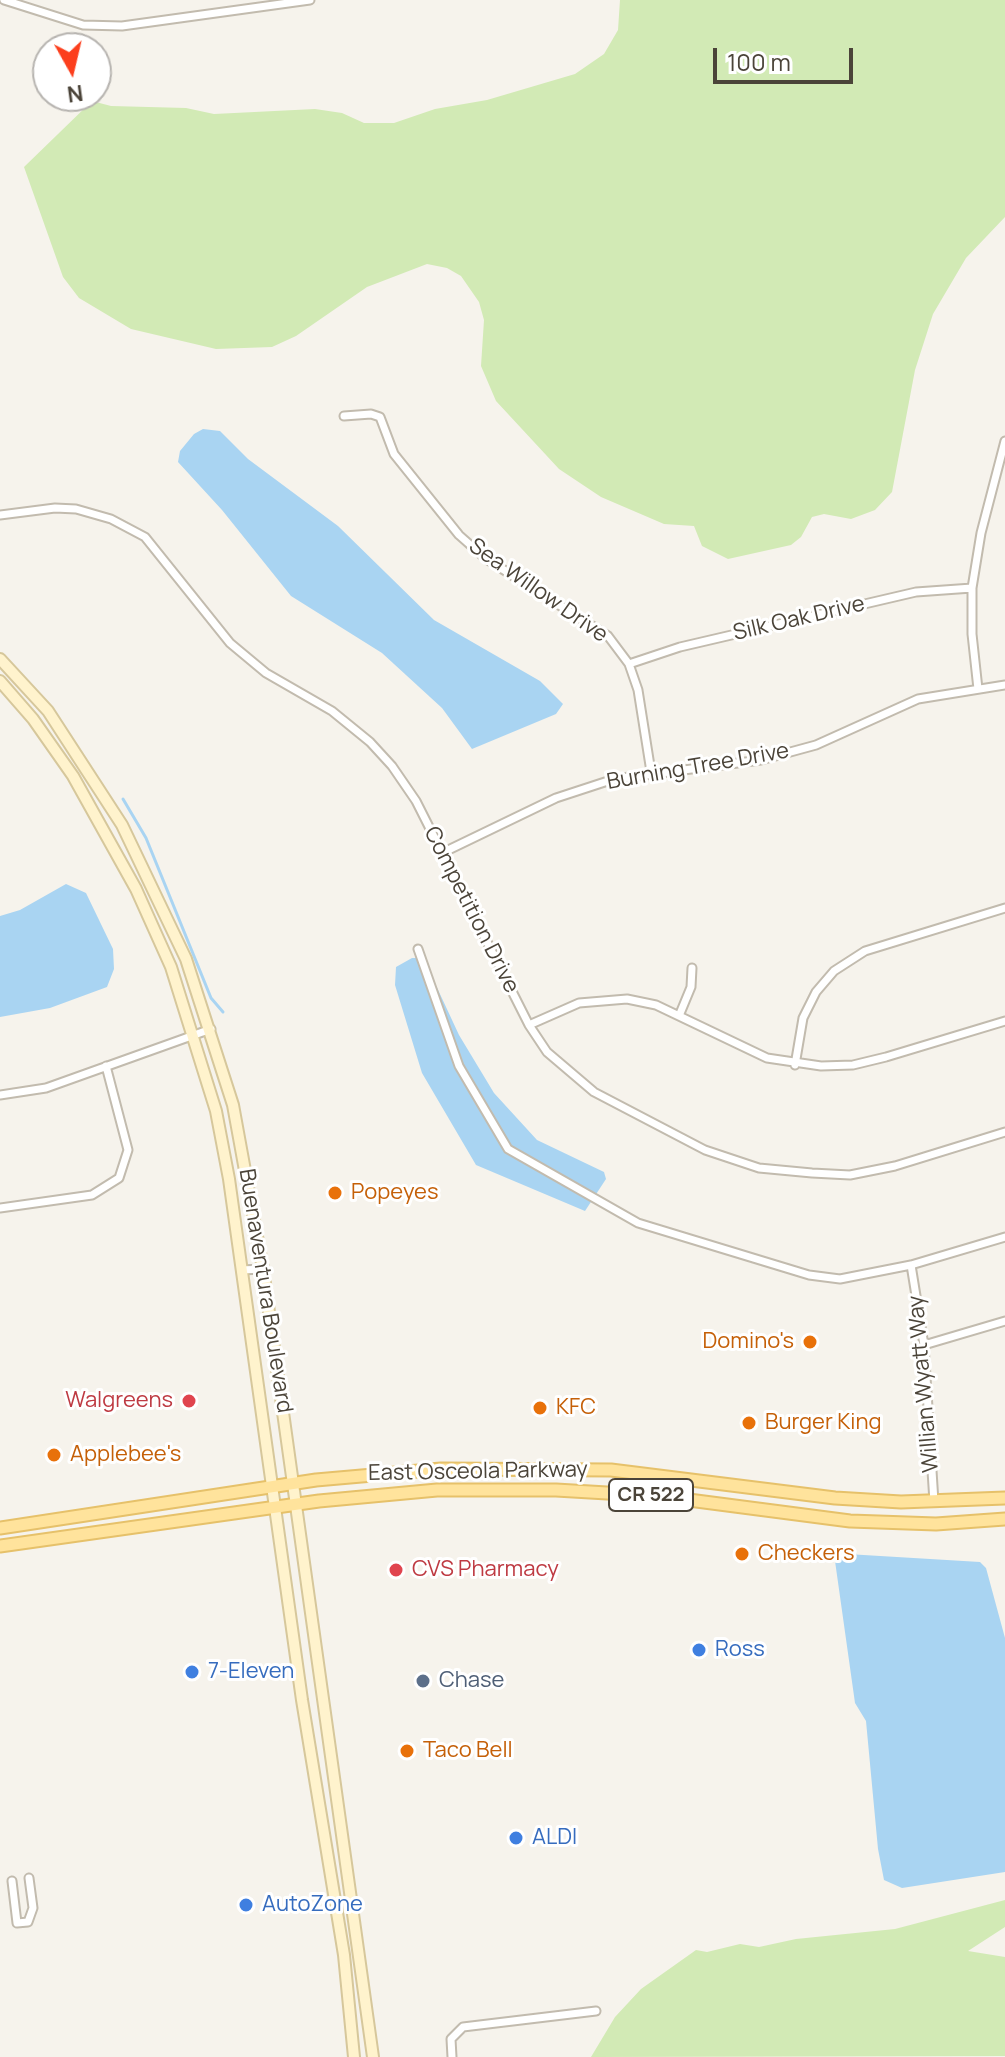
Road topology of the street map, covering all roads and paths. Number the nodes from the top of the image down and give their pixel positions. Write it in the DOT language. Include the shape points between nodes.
graph roads {
  1 [pos="4,0"];
  2 [pos="310,0"];
  3 [pos="344,416"];
  4 [pos="1005,441"];
  5 [pos="0,515"];
  6 [pos="972,588"];
  7 [pos="0,659"];
  8 [pos="629,664"];
  9 [pos="0,681"];
  10 [pos="1005,685"];
  11 [pos="978,689"];
  12 [pos="651,772"];
  13 [pos="442,853"];
  14 [pos="1005,908"];
  15 [pos="418,949"];
  16 [pos="692,968"];
  17 [pos="679,1016"];
  18 [pos="1005,1021"];
  19 [pos="529,1025"];
  20 [pos="211,1029"];
  21 [pos="195,1035"];
  22 [pos="795,1065"];
  23 [pos="106,1066"];
  24 [pos="0,1095"];
  25 [pos="1005,1132"];
  26 [pos="0,1208"];
  27 [pos="1005,1237"];
  28 [pos="911,1265"];
  29 [pos="263,1269"];
  30 [pos="241,1270"];
  31 [pos="1005,1321"];
  32 [pos="924,1345"];
  33 [pos="686,1479"];
  34 [pos="294,1484"];
  35 [pos="272,1488"];
  36 [pos="1005,1498"];
  37 [pos="683,1499"];
  38 [pos="934,1503"];
  39 [pos="297,1504"];
  40 [pos="274,1507"];
  41 [pos="1005,1519"];
  42 [pos="0,1528"];
  43 [pos="0,1546"];
  44 [pos="344,1836"];
  45 [pos="325,1837"];
  46 [pos="29,1878"];
  47 [pos="12,1881"];
  48 [pos="596,2011"];
  49 [pos="354,2057"];
  50 [pos="373,2057"];
  51 [pos="452,2057"];
  1 -- 2 [label="street" via="83,25 122,26"];
  3 -- 8 [label="street, Sea Willow Drive" via="380,417 394,454 459,535 485,558 608,636"];
  4 -- 6 [label="street"];
  5 -- 13 [label="street, Competition Drive" via="76,509 145,537 230,643 266,673 332,711 392,766"];
  6 -- 8 [label="street, Silk Oak Drive" via="916,592 680,647"];
  6 -- 11 [label="street"];
  7 -- 20 [label="main road, Buenaventura Boulevard" via="48,711 122,825 171,924"];
  8 -- 12 [label="street, Sea Willow Drive"];
  9 -- 21 [label="main road, Buenaventura Boulevard" via="33,719 106,832 165,954"];
  10 -- 11 [label="street, Burning Tree Drive"];
  11 -- 12 [label="street, Burning Tree Drive" via="918,699 816,745 761,760"];
  12 -- 13 [label="street, Burning Tree Drive" via="556,798"];
  13 -- 19 [label="street, Competition Drive"];
  14 -- 22 [label="street" via="865,951 834,971 803,1018"];
  15 -- 28 [label="street" via="459,1066 508,1149 638,1223 809,1275 840,1279"];
  16 -- 17 [label="street" via="691,987"];
  17 -- 19 [label="street" via="627,999 601,1000 561,1009"];
  17 -- 22 [label="street" via="752,1053"];
  18 -- 22 [label="street" via="853,1065"];
  19 -- 25 [label="street, Competition Drive" via="547,1052 594,1092 705,1150 759,1168 850,1175"];
  20 -- 21 [label="street"];
  20 -- 29 [label="main road, Buenaventura Boulevard" via="249,1176"];
  21 -- 23 [label="street"];
  21 -- 30 [label="main road, Buenaventura Boulevard" via="216,1111"];
  23 -- 24 [label="street" via="46,1088"];
  23 -- 26 [label="street" via="127,1138 127,1159 119,1178 92,1195"];
  27 -- 28 [label="street"];
  28 -- 32 [label="street, Willian Wyatt Way"];
  29 -- 30 [label="street"];
  29 -- 34 [label="main road, Buenaventura Boulevard"];
  30 -- 35 [label="main road, Buenaventura Boulevard"];
  31 -- 32 [label="street"];
  32 -- 38 [label="street, Willian Wyatt Way"];
  33 -- 34 [label="main road, East Osceola Parkway / CR 522" via="611,1470 504,1467"];
  33 -- 37 [label="street"];
  33 -- 38 [label="main road, East Osceola Parkway / CR 522" via="835,1498"];
  34 -- 35 [label="main road, East Osceola Parkway / CR 522"];
  34 -- 39 [label="main road, Buenaventura Boulevard"];
  35 -- 40 [label="main road, Buenaventura Boulevard"];
  35 -- 42 [label="main road, East Osceola Parkway / CR 522"];
  36 -- 38 [label="main road, East Osceola Parkway / CR 522"];
  37 -- 39 [label="main road, East Osceola Parkway / CR 522" via="502,1489"];
  37 -- 41 [label="main road, East Osceola Parkway / CR 522" via="850,1521 936,1524"];
  39 -- 40 [label="main road, East Osceola Parkway / CR 522"];
  39 -- 44 [label="main road, Buenaventura Boulevard"];
  40 -- 43 [label="main road, East Osceola Parkway / CR 522"];
  40 -- 45 [label="main road, Buenaventura Boulevard"];
  44 -- 45 [label="street"];
  44 -- 50 [label="main road, Buenaventura Boulevard"];
  45 -- 49 [label="main road, Buenaventura Boulevard"];
  46 -- 47 [label="street" via="33,1908 28,1922 17,1923"];
  48 -- 51 [label="street" via="463,2027 451,2039"];
}
